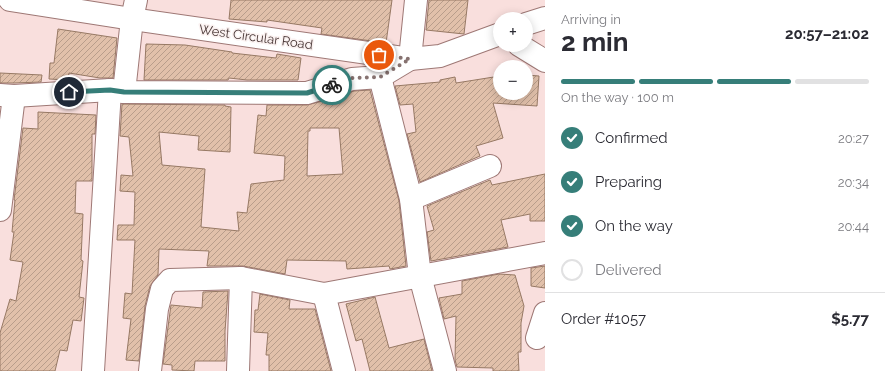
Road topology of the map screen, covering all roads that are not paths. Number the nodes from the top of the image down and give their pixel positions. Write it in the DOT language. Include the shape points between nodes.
graph roads {
  1 [pos="10,0"];
  2 [pos="416,0"];
  3 [pos="134,10"];
  4 [pos="545,18"];
  5 [pos="533,22"];
  6 [pos="493,37"];
  7 [pos="530,52"];
  8 [pos="410,59"];
  9 [pos="545,61"];
  10 [pos="380,77"];
  11 [pos="117,91"];
  12 [pos="7,95"];
  13 [pos="490,166"];
  14 [pos="411,199"];
  15 [pos="0,210"];
  16 [pos="545,253"];
  17 [pos="420,276"];
  18 [pos="241,278"];
  19 [pos="324,294"];
  20 [pos="545,313"];
  21 [pos="537,338"];
  22 [pos="94,371"];
  23 [pos="150,371"];
  24 [pos="238,371"];
  25 [pos="344,371"];
  26 [pos="445,371"];
  1 -- 3 [label="street, West Circular Road"];
  2 -- 8 [label="street"];
  3 -- 8 [label="street, West Circular Road"];
  3 -- 11 [label="street"];
  4 -- 5 [label="street"];
  6 -- 8 [label="street, West Circular Road" via="440,56"];
  7 -- 9 [label="street"];
  8 -- 10 [label="street"];
  10 -- 11 [label="street" via="352,78 307,93"];
  10 -- 14 [label="street"];
  11 -- 12 [label="street"];
  11 -- 22 [label="street"];
  12 -- 15 [label="street"];
  13 -- 14 [label="street"];
  14 -- 17 [label="street"];
  16 -- 17 [label="street"];
  17 -- 19 [label="street"];
  17 -- 26 [label="street"];
  18 -- 19 [label="street"];
  18 -- 23 [label="street" via="170,280 162,289 157,309"];
  18 -- 24 [label="street"];
  19 -- 25 [label="street"];
  20 -- 21 [label="street"];
}
